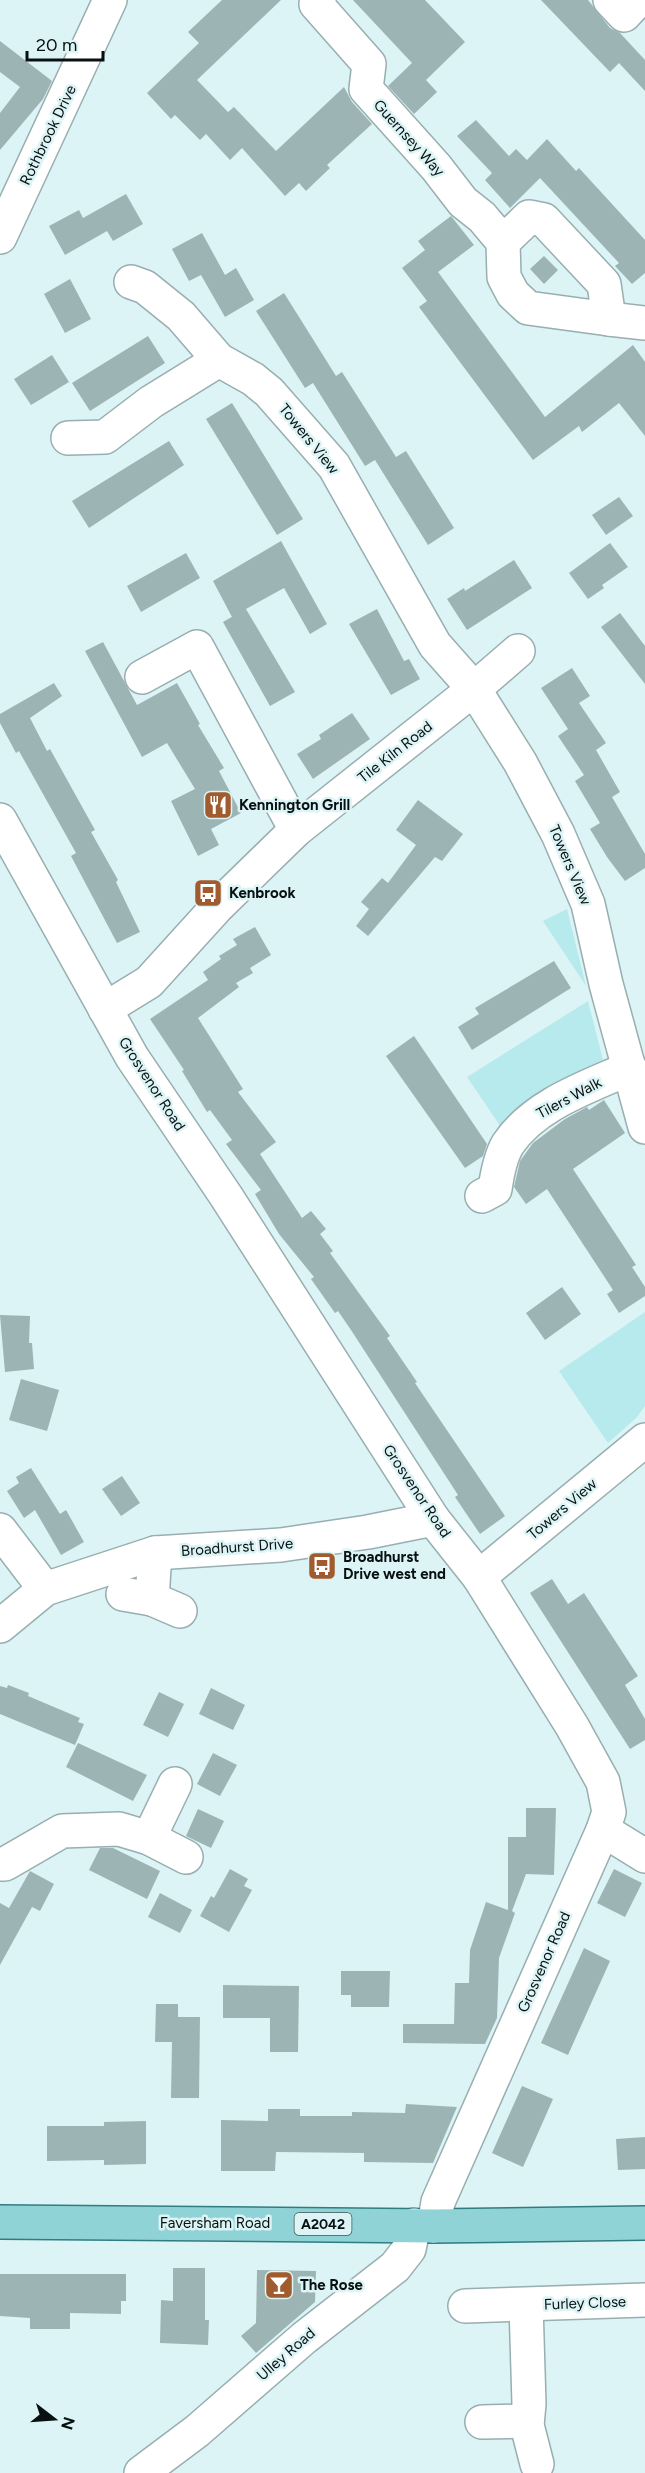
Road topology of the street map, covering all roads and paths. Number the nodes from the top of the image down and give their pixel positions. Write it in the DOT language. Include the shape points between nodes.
graph roads {
  1 [pos="110,0"];
  2 [pos="320,0"];
  3 [pos="610,0"];
  4 [pos="638,0"];
  5 [pos="0,237"];
  6 [pos="503,242"];
  7 [pos="131,282"];
  8 [pos="609,319"];
  9 [pos="645,323"];
  10 [pos="219,360"];
  11 [pos="68,438"];
  12 [pos="518,651"];
  13 [pos="142,677"];
  14 [pos="474,689"];
  15 [pos="0,820"];
  16 [pos="296,830"];
  17 [pos="105,1009"];
  18 [pos="630,1068"];
  19 [pos="645,1127"];
  20 [pos="482,1197"];
  21 [pos="645,1440"];
  22 [pos="433,1519"];
  23 [pos="0,1530"];
  24 [pos="155,1553"];
  25 [pos="479,1577"];
  26 [pos="45,1589"];
  27 [pos="152,1601"];
  28 [pos="0,1626"];
  29 [pos="175,1784"];
  30 [pos="603,1830"];
  31 [pos="148,1838"];
  32 [pos="645,1856"];
  33 [pos="186,1857"];
  34 [pos="0,1864"];
  35 [pos="0,2222"];
  36 [pos="645,2223"];
  37 [pos="424,2225"];
  38 [pos="645,2300"];
  39 [pos="526,2305"];
  40 [pos="465,2306"];
  41 [pos="527,2421"];
  42 [pos="482,2422"];
  43 [pos="537,2464"];
  44 [pos="141,2473"];
  1 -- 5 [label="street, Rothbrook Drive"];
  2 -- 6 [label="street, Guernsey Way" via="316,4 369,64 366,89 463,202"];
  3 -- 4 [label="street" via="624,15"];
  6 -- 8 [label="street" via="504,277 513,294 528,308"];
  6 -- 8 [label="street" via="529,217 544,220 604,284"];
  7 -- 10 [label="street, Towers View" via="146,287 181,316"];
  8 -- 9 [label="street"];
  10 -- 11 [label="street" via="151,402 105,437"];
  10 -- 14 [label="street, Towers View" via="270,392 334,466 435,645"];
  12 -- 14 [label="street"];
  13 -- 16 [label="street" via="197,647"];
  14 -- 16 [label="street, Tile Kiln Road"];
  14 -- 18 [label="street, Towers View" via="520,762 574,869 588,904"];
  15 -- 17 [label="street, Grosvenor Road"];
  16 -- 17 [label="street, Tile Kiln Road" via="218,906 149,982"];
  17 -- 22 [label="street, Grosvenor Road" via="132,1057"];
  18 -- 19 [label="street, Towers View"];
  18 -- 20 [label="street, Tilers Walk" via="554,1103 530,1119 507,1146 495,1189"];
  21 -- 25 [label="street, Towers View"];
  22 -- 24 [label="street, Broadhurst Drive" via="281,1545"];
  22 -- 25 [label="street, Grosvenor Road"];
  23 -- 26 [label="street"];
  24 -- 26 [label="street, Broadhurst Drive"];
  24 -- 27 [label="street"];
  25 -- 30 [label="street, Grosvenor Road" via="603,1782 609,1812"];
  26 -- 28 [label="street, Broadhurst Drive"];
  29 -- 31 [label="street"];
  30 -- 32 [label="street"];
  30 -- 37 [label="street, Grosvenor Road" via="438,2202"];
  31 -- 33 [label="street"];
  31 -- 34 [label="street" via="119,1829 62,1831"];
  35 -- 37 [label="main road, Faversham Road / A2042"];
  36 -- 37 [label="main road, Faversham Road / A2042"];
  37 -- 44 [label="street, Ulley Road" via="398,2264"];
  38 -- 39 [label="street, Furley Close"];
  39 -- 40 [label="street, Furley Close"];
  39 -- 41 [label="street, Furley Close"];
  41 -- 42 [label="street"];
  41 -- 43 [label="street, Furley Close"];
}
